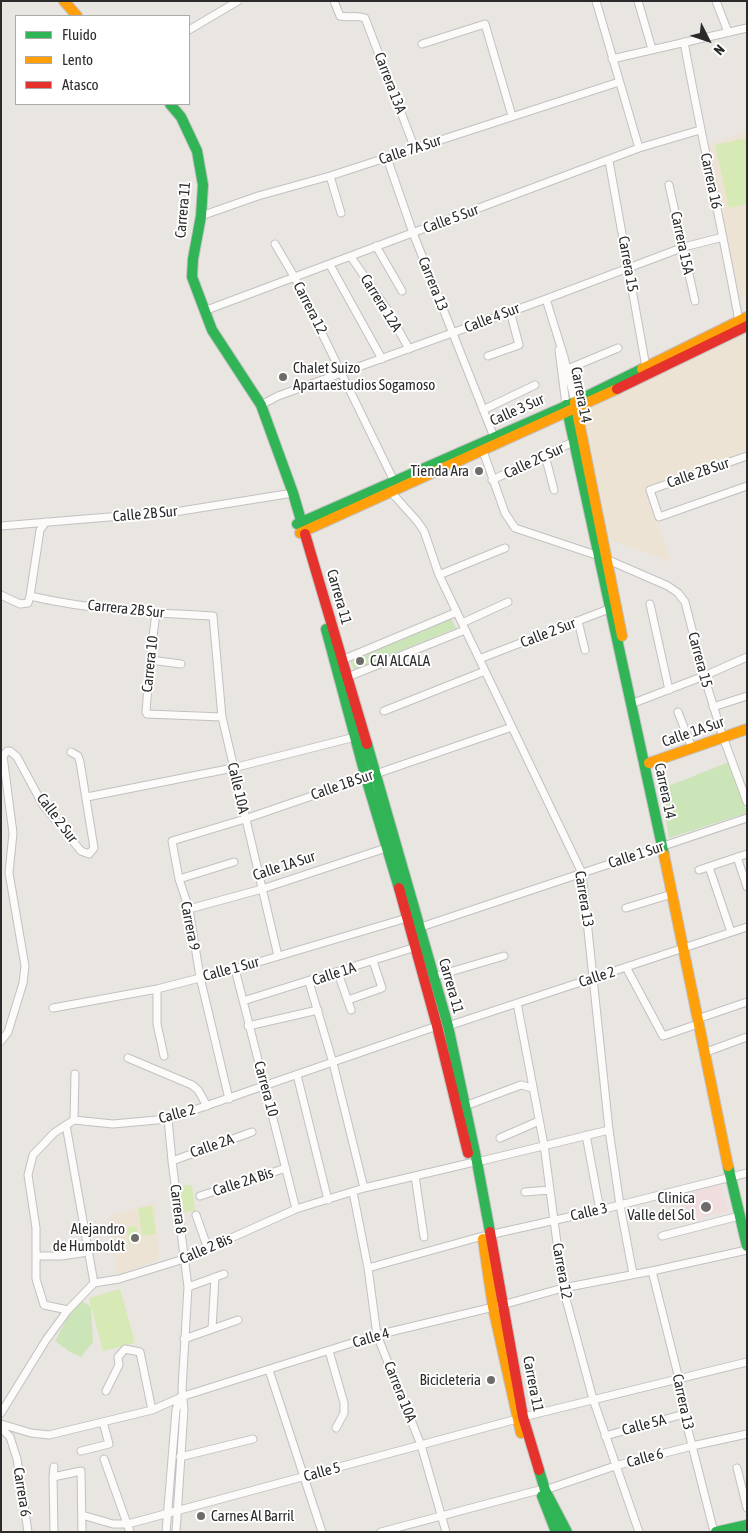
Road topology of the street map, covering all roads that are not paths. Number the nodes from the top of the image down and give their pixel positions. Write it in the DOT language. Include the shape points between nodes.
graph roads {
  1 [pos="64,1"];
  2 [pos="238,1"];
  3 [pos="334,1"];
  4 [pos="596,1"];
  5 [pos="638,1"];
  6 [pos="716,1"];
  7 [pos="76,15"];
  8 [pos="747,28"];
  9 [pos="190,29"];
  10 [pos="728,32"];
  11 [pos="684,42"];
  12 [pos="422,44"];
  13 [pos="652,49"];
  14 [pos="612,59"];
  15 [pos="619,82"];
  16 [pos="171,105"];
  17 [pos="512,116"];
  18 [pos="700,130"];
  19 [pos="415,148"];
  20 [pos="639,148"];
  21 [pos="387,158"];
  22 [pos="609,161"];
  23 [pos="330,176"];
  24 [pos="669,184"];
  25 [pos="341,213"];
  26 [pos="201,216"];
  27 [pos="412,233"];
  28 [pos="724,237"];
  29 [pos="275,244"];
  30 [pos="376,246"];
  31 [pos="684,247"];
  32 [pos="351,257"];
  33 [pos="330,265"];
  34 [pos="629,268"];
  35 [pos="295,278"];
  36 [pos="402,291"];
  37 [pos="546,300"];
  38 [pos="695,301"];
  39 [pos="204,311"];
  40 [pos="510,311"];
  41 [pos="744,322"];
  42 [pos="454,333"];
  43 [pos="618,348"];
  44 [pos="409,349"];
  45 [pos="488,356"];
  46 [pos="382,359"];
  47 [pos="646,367"];
  48 [pos="564,371"];
  49 [pos="342,373"];
  50 [pos="535,385"];
  51 [pos="261,404"];
  52 [pos="571,407"];
  53 [pos="483,410"];
  54 [pos="494,437"];
  55 [pos="576,441"];
  56 [pos="483,450"];
  57 [pos="545,455"];
  58 [pos="747,457"];
  59 [pos="492,480"];
  60 [pos="393,486"];
  61 [pos="747,486"];
  62 [pos="554,490"];
  63 [pos="291,494"];
  64 [pos="46,522"];
  65 [pos="1,526"];
  66 [pos="300,528"];
  67 [pos="505,548"];
  68 [pos="603,557"];
  69 [pos="439,575"];
  70 [pos="1,595"];
  71 [pos="30,596"];
  72 [pos="508,602"];
  73 [pos="650,604"];
  74 [pos="613,607"];
  75 [pos="456,612"];
  76 [pos="156,613"];
  77 [pos="213,616"];
  78 [pos="578,621"];
  79 [pos="463,626"];
  80 [pos="585,650"];
  81 [pos="747,657"];
  82 [pos="479,659"];
  83 [pos="150,660"];
  84 [pos="342,660"];
  85 [pos="181,664"];
  86 [pos="485,671"];
  87 [pos="704,676"];
  88 [pos="343,679"];
  89 [pos="669,690"];
  90 [pos="747,696"];
  91 [pos="633,703"];
  92 [pos="713,707"];
  93 [pos="384,711"];
  94 [pos="678,712"];
  95 [pos="222,717"];
  96 [pos="512,727"];
  97 [pos="747,729"];
  98 [pos="355,737"];
  99 [pos="723,737"];
  100 [pos="692,748"];
  101 [pos="71,752"];
  102 [pos="649,763"];
  103 [pos="233,768"];
  104 [pos="371,776"];
  105 [pos="653,796"];
  106 [pos="87,797"];
  107 [pos="747,802"];
  108 [pos="747,818"];
  109 [pos="245,819"];
  110 [pos="172,841"];
  111 [pos="664,846"];
  112 [pos="386,848"];
  113 [pos="747,854"];
  114 [pos="737,857"];
  115 [pos="234,862"];
  116 [pos="709,867"];
  117 [pos="699,870"];
  118 [pos="582,873"];
  119 [pos="180,879"];
  120 [pos="747,887"];
  121 [pos="262,889"];
  122 [pos="672,894"];
  123 [pos="626,908"];
  124 [pos="190,909"];
  125 [pos="407,918"];
  126 [pos="747,927"];
  127 [pos="415,929"];
  128 [pos="730,932"];
  129 [pos="420,946"];
  130 [pos="685,947"];
  131 [pos="278,956"];
  132 [pos="504,956"];
  133 [pos="374,961"];
  134 [pos="626,967"];
  135 [pos="235,969"];
  136 [pos="338,972"];
  137 [pos="200,977"];
  138 [pos="433,977"];
  139 [pos="594,978"];
  140 [pos="309,982"];
  141 [pos="157,989"];
  142 [pos="348,1000"];
  143 [pos="243,1001"];
  144 [pos="747,1002"];
  145 [pos="517,1003"];
  146 [pos="53,1008"];
  147 [pos="318,1010"];
  148 [pos="351,1010"];
  149 [pos="700,1021"];
  150 [pos="248,1026"];
  151 [pos="437,1026"];
  152 [pos="448,1026"];
  153 [pos="747,1037"];
  154 [pos="1,1041"];
  155 [pos="710,1051"];
  156 [pos="164,1056"];
  157 [pos="128,1058"];
  158 [pos="333,1063"];
  159 [pos="75,1074"];
  160 [pos="297,1075"];
  161 [pos="265,1086"];
  162 [pos="533,1088"];
  163 [pos="229,1099"];
  164 [pos="207,1106"];
  165 [pos="465,1106"];
  166 [pos="168,1119"];
  167 [pos="74,1120"];
  168 [pos="539,1121"];
  169 [pos="66,1125"];
  170 [pos="609,1130"];
  171 [pos="252,1132"];
  172 [pos="586,1134"];
  173 [pos="500,1138"];
  174 [pos="544,1145"];
  175 [pos="172,1161"];
  176 [pos="473,1162"];
  177 [pos="286,1168"];
  178 [pos="747,1173"];
  179 [pos="415,1176"];
  180 [pos="733,1177"];
  181 [pos="364,1188"];
  182 [pos="550,1190"];
  183 [pos="353,1192"];
  184 [pos="525,1192"];
  185 [pos="200,1196"];
  186 [pos="328,1200"];
  187 [pos="620,1205"];
  188 [pos="296,1209"];
  189 [pos="600,1210"];
  190 [pos="196,1215"];
  191 [pos="743,1219"];
  192 [pos="554,1220"];
  193 [pos="486,1236"];
  194 [pos="662,1236"];
  195 [pos="424,1237"];
  196 [pos="747,1246"];
  197 [pos="208,1249"];
  198 [pos="747,1250"];
  199 [pos="88,1252"];
  200 [pos="36,1256"];
  201 [pos="184,1259"];
  202 [pos="368,1268"];
  203 [pos="652,1271"];
  204 [pos="224,1274"];
  205 [pos="633,1274"];
  206 [pos="214,1277"];
  207 [pos="94,1284"];
  208 [pos="188,1287"];
  209 [pos="563,1288"];
  210 [pos="498,1306"];
  211 [pos="68,1310"];
  212 [pos="238,1320"];
  213 [pos="212,1329"];
  214 [pos="377,1335"];
  215 [pos="184,1339"];
  216 [pos="329,1351"];
  217 [pos="747,1362"];
  218 [pos="269,1370"];
  219 [pos="679,1379"];
  220 [pos="106,1392"];
  221 [pos="182,1395"];
  222 [pos="592,1399"];
  223 [pos="152,1410"];
  224 [pos="1,1413"];
  225 [pos="684,1414"];
  226 [pos="520,1418"];
  227 [pos="103,1422"];
  228 [pos="1,1424"];
  229 [pos="1,1428"];
  230 [pos="336,1428"];
  231 [pos="747,1434"];
  232 [pos="605,1436"];
  233 [pos="253,1439"];
  234 [pos="420,1445"];
  235 [pos="692,1446"];
  236 [pos="81,1451"];
  237 [pos="180,1456"];
  238 [pos="104,1459"];
  239 [pos="615,1466"];
  240 [pos="54,1467"];
  241 [pos="737,1468"];
  242 [pos="305,1476"];
  243 [pos="52,1477"];
  244 [pos="542,1490"];
  245 [pos="747,1508"];
  246 [pos="176,1511"];
  247 [pos="167,1514"];
  248 [pos="82,1515"];
  249 [pos="442,1516"];
  250 [pos="747,1525"];
  251 [pos="129,1528"];
  252 [pos="28,1532"];
  253 [pos="54,1532"];
  254 [pos="82,1532"];
  255 [pos="166,1532"];
  256 [pos="176,1532"];
  257 [pos="322,1532"];
  258 [pos="381,1532"];
  259 [pos="446,1532"];
  260 [pos="556,1532"];
  261 [pos="566,1532"];
  262 [pos="639,1532"];
  263 [pos="715,1532"];
  1 -- 7 [label="street"];
  2 -- 9 [label="street"];
  3 -- 19 [label="street, Carrera 13A" via="340,16 365,18"];
  4 -- 14 [label="street"];
  5 -- 13 [label="street"];
  6 -- 10 [label="street"];
  8 -- 10 [label="street"];
  10 -- 11 [label="street"];
  11 -- 13 [label="street"];
  11 -- 18 [label="street, Carrera 16"];
  12 -- 17 [label="street" via="485,24"];
  13 -- 14 [label="street"];
  14 -- 15 [label="street"];
  15 -- 17 [label="street, Calle 7A Sur"];
  15 -- 20 [label="street"];
  16 -- 26 [label="street, Carrera 11" via="181,117 197,151 203,185"];
  17 -- 19 [label="street, Calle 7A Sur"];
  18 -- 20 [label="street, Calle 5 Sur"];
  18 -- 28 [label="street, Carrera 16"];
  19 -- 21 [label="street, Calle 7A Sur"];
  20 -- 22 [label="street, Calle 5 Sur"];
  21 -- 23 [label="street, Calle 7A Sur"];
  21 -- 27 [label="street, Carrera 13"];
  22 -- 27 [label="street, Calle 5 Sur"];
  22 -- 34 [label="street, Carrera 15"];
  23 -- 25 [label="street"];
  23 -- 26 [label="street, Calle 7A Sur"];
  24 -- 31 [label="street, Carrera 15A"];
  26 -- 39 [label="street, Carrera 11" via="192,277"];
  27 -- 30 [label="street, Calle 5 Sur"];
  27 -- 42 [label="street, Carrera 13"];
  28 -- 31 [label="street, Calle 4 Sur"];
  28 -- 41 [label="street, Carrera 16"];
  29 -- 35 [label="street, Carrera 12"];
  30 -- 32 [label="street, Calle 5 Sur"];
  30 -- 36 [label="street"];
  31 -- 34 [label="street, Calle 4 Sur"];
  31 -- 38 [label="street, Carrera 15A"];
  32 -- 33 [label="street, Calle 5 Sur"];
  32 -- 44 [label="street, Carrera 12A" via="387,309"];
  33 -- 35 [label="street, Calle 5 Sur"];
  33 -- 46 [label="street"];
  34 -- 37 [label="street, Calle 4 Sur"];
  34 -- 47 [label="street, Carrera 15"];
  35 -- 39 [label="street, Calle 5 Sur"];
  35 -- 49 [label="street, Carrera 12"];
  37 -- 40 [label="street, Calle 4 Sur"];
  37 -- 48 [label="street, Carrera 14"];
  39 -- 51 [label="street, Carrera 11" via="212,330"];
  40 -- 42 [label="street, Calle 4 Sur"];
  40 -- 45 [label="street" via="519,345"];
  41 -- 47 [label="street, Calle 3 Sur"];
  41 -- 52 [label="street, Calle 3 Sur"];
  42 -- 44 [label="street, Calle 4 Sur"];
  42 -- 53 [label="street, Carrera 13"];
  43 -- 48 [label="street"];
  44 -- 46 [label="street, Calle 4 Sur"];
  46 -- 49 [label="street, Calle 4 Sur"];
  47 -- 52 [label="street, Calle 3 Sur"];
  48 -- 52 [label="street, Carrera 14"];
  49 -- 51 [label="street, Calle 4 Sur"];
  49 -- 60 [label="street"];
  50 -- 53 [label="street"];
  51 -- 63 [label="street, Carrera 11"];
  52 -- 54 [label="street, Calle 3 Sur"];
  52 -- 55 [label="street, Carrera 14"];
  52 -- 56 [label="street, Calle 3 Sur"];
  52 -- 68 [label="street, Carrera 14"];
  53 -- 54 [label="street, Carrera 13"];
  54 -- 60 [label="street, Calle 3 Sur"];
  55 -- 57 [label="street, Calle 2C Sur"];
  55 -- 68 [label="street, Carrera 14"];
  56 -- 59 [label="street, Carrera 15"];
  56 -- 60 [label="street, Calle 3 Sur"];
  57 -- 59 [label="street, Calle 2C Sur"];
  57 -- 62 [label="street"];
  58 -- 61 [label="street, Calle 2B Sur" via="650,490 659,516"];
  59 -- 68 [label="street, Carrera 15" via="505,513 515,528"];
  60 -- 66 [label="street, Calle 3 Sur"];
  60 -- 69 [label="street, Carrera 13" via="424,531"];
  63 -- 64 [label="street, Calle 2B Sur" via="181,511"];
  63 -- 66 [label="street, Carrera 11"];
  64 -- 65 [label="street, Calle 2B Sur"];
  64 -- 71 [label="street" via="40,530"];
  66 -- 84 [label="street, Carrera 11"];
  66 -- 88 [label="street, Carrera 11"];
  67 -- 69 [label="street"];
  68 -- 74 [label="street, Carrera 14"];
  68 -- 87 [label="street, Carrera 15" via="678,593 685,602"];
  69 -- 75 [label="street, Carrera 13"];
  70 -- 71 [label="street" via="20,604 28,603"];
  71 -- 76 [label="street, Carrera 2B Sur" via="83,606"];
  72 -- 79 [label="street"];
  73 -- 89 [label="street"];
  74 -- 78 [label="street, Calle 2 Sur"];
  74 -- 91 [label="street, Carrera 14"];
  75 -- 79 [label="street, Carrera 13"];
  75 -- 84 [label="street"];
  76 -- 77 [label="street, Carrera 2B Sur"];
  76 -- 83 [label="street, Carrera 10"];
  77 -- 95 [label="street, Calle 10A"];
  78 -- 80 [label="street"];
  78 -- 82 [label="street, Calle 2 Sur"];
  79 -- 82 [label="street, Carrera 13"];
  79 -- 88 [label="street"];
  81 -- 87 [label="street"];
  82 -- 86 [label="street, Carrera 13"];
  83 -- 85 [label="street"];
  83 -- 95 [label="street, Carrera 10" via="147,714"];
  84 -- 88 [label="street, Carrera 11"];
  86 -- 93 [label="street"];
  86 -- 96 [label="street, Carrera 13"];
  87 -- 89 [label="street"];
  87 -- 92 [label="street, Carrera 15"];
  88 -- 98 [label="street, Carrera 11"];
  88 -- 104 [label="street, Carrera 11"];
  89 -- 91 [label="street"];
  90 -- 92 [label="street"];
  91 -- 102 [label="street, Carrera 14"];
  91 -- 105 [label="street, Carrera 14"];
  92 -- 99 [label="street, Carrera 15"];
  94 -- 100 [label="street"];
  95 -- 103 [label="street, Calle 10A"];
  96 -- 104 [label="street, Calle 1B Sur"];
  96 -- 118 [label="street, Carrera 13"];
  97 -- 99 [label="street, Calle 1A Sur"];
  98 -- 103 [label="street"];
  98 -- 104 [label="street, Carrera 11"];
  99 -- 100 [label="street, Calle 1A Sur"];
  99 -- 107 [label="street, Carrera 15"];
  100 -- 102 [label="street, Calle 1A Sur"];
  101 -- 106 [label="street" via="78,756"];
  102 -- 105 [label="street, Carrera 14"];
  103 -- 106 [label="street"];
  103 -- 109 [label="street, Calle 10A"];
  104 -- 109 [label="street, Calle 1B Sur"];
  104 -- 112 [label="street, Carrera 11"];
  104 -- 127 [label="street, Carrera 11"];
  105 -- 111 [label="street, Carrera 14"];
  106 -- 154 [label="street, Calle 2 Sur" via="94,848 89,854 81,851 43,805 17,757 10,751 3,756 12,833 8,873 25,966 8,1032"];
  108 -- 111 [label="street, Calle 1 Sur"];
  109 -- 110 [label="street, Calle 1B Sur"];
  109 -- 121 [label="street, Calle 10A"];
  110 -- 119 [label="street, Carrera 9"];
  111 -- 118 [label="street, Calle 1 Sur"];
  111 -- 122 [label="street, Carrera 14"];
  111 -- 130 [label="street, Carrera 14"];
  112 -- 121 [label="street, Calle 1A Sur"];
  112 -- 125 [label="street, Carrera 11"];
  113 -- 114 [label="street"];
  114 -- 116 [label="street"];
  114 -- 120 [label="street"];
  115 -- 119 [label="street"];
  116 -- 117 [label="street"];
  116 -- 128 [label="street"];
  118 -- 127 [label="street, Calle 1 Sur"];
  118 -- 139 [label="street, Carrera 13"];
  119 -- 124 [label="street, Carrera 9"];
  121 -- 124 [label="street, Calle 1A Sur"];
  121 -- 131 [label="street, Calle 10A"];
  122 -- 123 [label="street"];
  122 -- 130 [label="street, Carrera 14"];
  124 -- 137 [label="street, Carrera 9"];
  125 -- 127 [label="street, Carrera 11"];
  125 -- 131 [label="street, Calle 1 Sur"];
  126 -- 128 [label="street, Calle 2"];
  127 -- 129 [label="street, Carrera 11"];
  128 -- 130 [label="street, Calle 2"];
  129 -- 133 [label="street, Calle 1A"];
  129 -- 138 [label="street, Carrera 11"];
  129 -- 151 [label="street, Carrera 11"];
  130 -- 134 [label="street, Calle 2"];
  130 -- 149 [label="street, Carrera 14"];
  131 -- 135 [label="street, Calle 1 Sur"];
  132 -- 138 [label="street"];
  133 -- 136 [label="street, Calle 1A"];
  133 -- 142 [label="street" via="382,988"];
  134 -- 139 [label="street, Calle 2"];
  134 -- 149 [label="street" via="663,1036"];
  135 -- 137 [label="street, Calle 1 Sur"];
  135 -- 143 [label="street, Carrera 10"];
  136 -- 140 [label="street, Calle 1A"];
  136 -- 142 [label="street"];
  137 -- 141 [label="street, Calle 1 Sur"];
  137 -- 163 [label="street, Carrera 9"];
  138 -- 152 [label="street, Carrera 11"];
  139 -- 145 [label="street, Calle 2"];
  139 -- 170 [label="street, Carrera 13"];
  140 -- 143 [label="street, Calle 1A"];
  140 -- 147 [label="street"];
  141 -- 146 [label="street, Calle 1 Sur"];
  141 -- 156 [label="street" via="157,1024"];
  142 -- 148 [label="street"];
  143 -- 150 [label="street, Carrera 10"];
  144 -- 149 [label="street"];
  145 -- 152 [label="street, Calle 2"];
  145 -- 162 [label="street, Carrera 12"];
  147 -- 150 [label="street, Calle 1A"];
  147 -- 158 [label="street"];
  149 -- 155 [label="street, Carrera 14"];
  149 -- 180 [label="street, Carrera 14"];
  150 -- 161 [label="street, Carrera 10"];
  151 -- 158 [label="street, Calle 2"];
  151 -- 176 [label="street, Carrera 11"];
  152 -- 165 [label="street, Carrera 11"];
  153 -- 155 [label="street"];
  155 -- 180 [label="street, Carrera 14"];
  157 -- 164 [label="street" via="192,1085"];
  158 -- 160 [label="street, Calle 2"];
  158 -- 181 [label="street"];
  159 -- 167 [label="street"];
  160 -- 161 [label="street, Calle 2"];
  160 -- 186 [label="street"];
  161 -- 163 [label="street, Calle 2"];
  161 -- 177 [label="street, Carrera 10"];
  162 -- 165 [label="street" via="521,1085"];
  162 -- 168 [label="street, Carrera 12"];
  163 -- 164 [label="street, Calle 2"];
  164 -- 166 [label="street, Calle 2"];
  165 -- 176 [label="street, Carrera 11"];
  166 -- 167 [label="street, Calle 2" via="113,1124"];
  166 -- 175 [label="street, Carrera 8"];
  167 -- 169 [label="street"];
  168 -- 173 [label="street"];
  168 -- 174 [label="street, Carrera 12"];
  169 -- 199 [label="street"];
  169 -- 200 [label="street" via="38,1149 30,1165 28,1175 36,1228"];
  170 -- 172 [label="street, Calle 2 Bis"];
  170 -- 187 [label="street, Carrera 13"];
  171 -- 175 [label="street, Calle 2A"];
  172 -- 174 [label="street, Calle 2 Bis"];
  172 -- 189 [label="street"];
  174 -- 176 [label="street, Calle 2 Bis"];
  174 -- 182 [label="street, Carrera 12"];
  175 -- 201 [label="street, Carrera 8"];
  176 -- 179 [label="street, Calle 2 Bis"];
  176 -- 193 [label="street, Carrera 11"];
  177 -- 185 [label="street, Calle 2A Bis"];
  177 -- 188 [label="street, Carrera 10"];
  178 -- 180 [label="street, Calle 3"];
  179 -- 181 [label="street, Calle 2 Bis"];
  179 -- 195 [label="street"];
  180 -- 187 [label="street, Calle 3"];
  180 -- 191 [label="street, Carrera 14"];
  181 -- 183 [label="street, Calle 2 Bis"];
  182 -- 184 [label="street"];
  182 -- 192 [label="street, Carrera 12"];
  183 -- 186 [label="street, Calle 2 Bis"];
  183 -- 202 [label="street, Carrera 10A"];
  186 -- 188 [label="street, Calle 2 Bis"];
  187 -- 189 [label="street, Calle 3"];
  187 -- 205 [label="street, Carrera 13"];
  188 -- 197 [label="street, Calle 2 Bis"];
  189 -- 192 [label="street, Calle 3"];
  190 -- 197 [label="street"];
  191 -- 194 [label="street"];
  191 -- 196 [label="street, Carrera 14"];
  192 -- 193 [label="street, Calle 3"];
  192 -- 209 [label="street, Carrera 12"];
  193 -- 202 [label="street, Calle 3"];
  193 -- 210 [label="street, Carrera 11"];
  197 -- 201 [label="street, Calle 2 Bis"];
  198 -- 203 [label="street, Calle 4"];
  199 -- 200 [label="street"];
  199 -- 207 [label="street"];
  200 -- 211 [label="street" via="36,1279 44,1305"];
  201 -- 207 [label="street, Calle 2 Bis"];
  201 -- 208 [label="street, Carrera 8"];
  202 -- 214 [label="street, Carrera 10A"];
  203 -- 205 [label="street, Calle 4"];
  203 -- 219 [label="street, Carrera 13"];
  204 -- 206 [label="street"];
  205 -- 209 [label="street, Calle 4"];
  206 -- 208 [label="street"];
  206 -- 213 [label="street"];
  207 -- 211 [label="street"];
  208 -- 215 [label="street, Carrera 8"];
  209 -- 210 [label="street, Calle 4"];
  209 -- 222 [label="street, Carrera 12"];
  210 -- 214 [label="street, Calle 4"];
  210 -- 226 [label="street, Carrera 11"];
  211 -- 224 [label="street"];
  212 -- 213 [label="street"];
  213 -- 215 [label="street"];
  214 -- 216 [label="street, Calle 4"];
  214 -- 234 [label="street, Carrera 10A"];
  215 -- 221 [label="street, Carrera 8"];
  216 -- 218 [label="street, Calle 4"];
  216 -- 230 [label="street" via="344,1403 344,1413"];
  217 -- 219 [label="street, Calle 5"];
  218 -- 221 [label="street, Calle 4"];
  218 -- 242 [label="street"];
  219 -- 222 [label="street, Calle 5"];
  219 -- 225 [label="street, Carrera 13"];
  220 -- 223 [label="street" via="120,1352 125,1349 140,1352"];
  221 -- 223 [label="street, Calle 4"];
  221 -- 237 [label="street, Carrera 8"];
  221 -- 247 [label="street, Carrera 8" via="176,1410"];
  222 -- 226 [label="street, Calle 5"];
  222 -- 232 [label="street, Carrera 12"];
  223 -- 227 [label="street, Calle 4"];
  225 -- 232 [label="street, Calle 5A"];
  225 -- 235 [label="street, Carrera 13"];
  226 -- 234 [label="street, Calle 5"];
  226 -- 244 [label="street, Carrera 11"];
  227 -- 228 [label="street, Calle 4" via="49,1435"];
  227 -- 236 [label="street" via="109,1444"];
  229 -- 252 [label="street, Carrera 6" via="10,1437 17,1459"];
  231 -- 235 [label="street, Calle 6"];
  232 -- 239 [label="street, Carrera 12"];
  233 -- 237 [label="street"];
  234 -- 242 [label="street, Calle 5"];
  234 -- 249 [label="street, Carrera 10A"];
  235 -- 239 [label="street, Calle 6"];
  235 -- 263 [label="street, Carrera 13"];
  237 -- 246 [label="street, Carrera 8"];
  238 -- 251 [label="street"];
  239 -- 244 [label="street, Calle 6"];
  239 -- 262 [label="street, Carrera 12"];
  240 -- 243 [label="street"];
  241 -- 245 [label="street"];
  242 -- 246 [label="street, Calle 5"];
  242 -- 257 [label="street"];
  243 -- 248 [label="street" via="81,1471"];
  243 -- 253 [label="street"];
  244 -- 249 [label="street, Calle 6"];
  244 -- 260 [label="street, Carrera 11"];
  244 -- 261 [label="street, Carrera 11"];
  246 -- 247 [label="street, Calle 5"];
  246 -- 256 [label="street, Carrera 8"];
  247 -- 251 [label="street, Calle 5"];
  247 -- 255 [label="street, Carrera 8"];
  248 -- 251 [label="street"];
  248 -- 254 [label="street"];
  249 -- 258 [label="street, Calle 6"];
  249 -- 259 [label="street, Carrera 10A"];
  250 -- 263 [label="street"];
}
